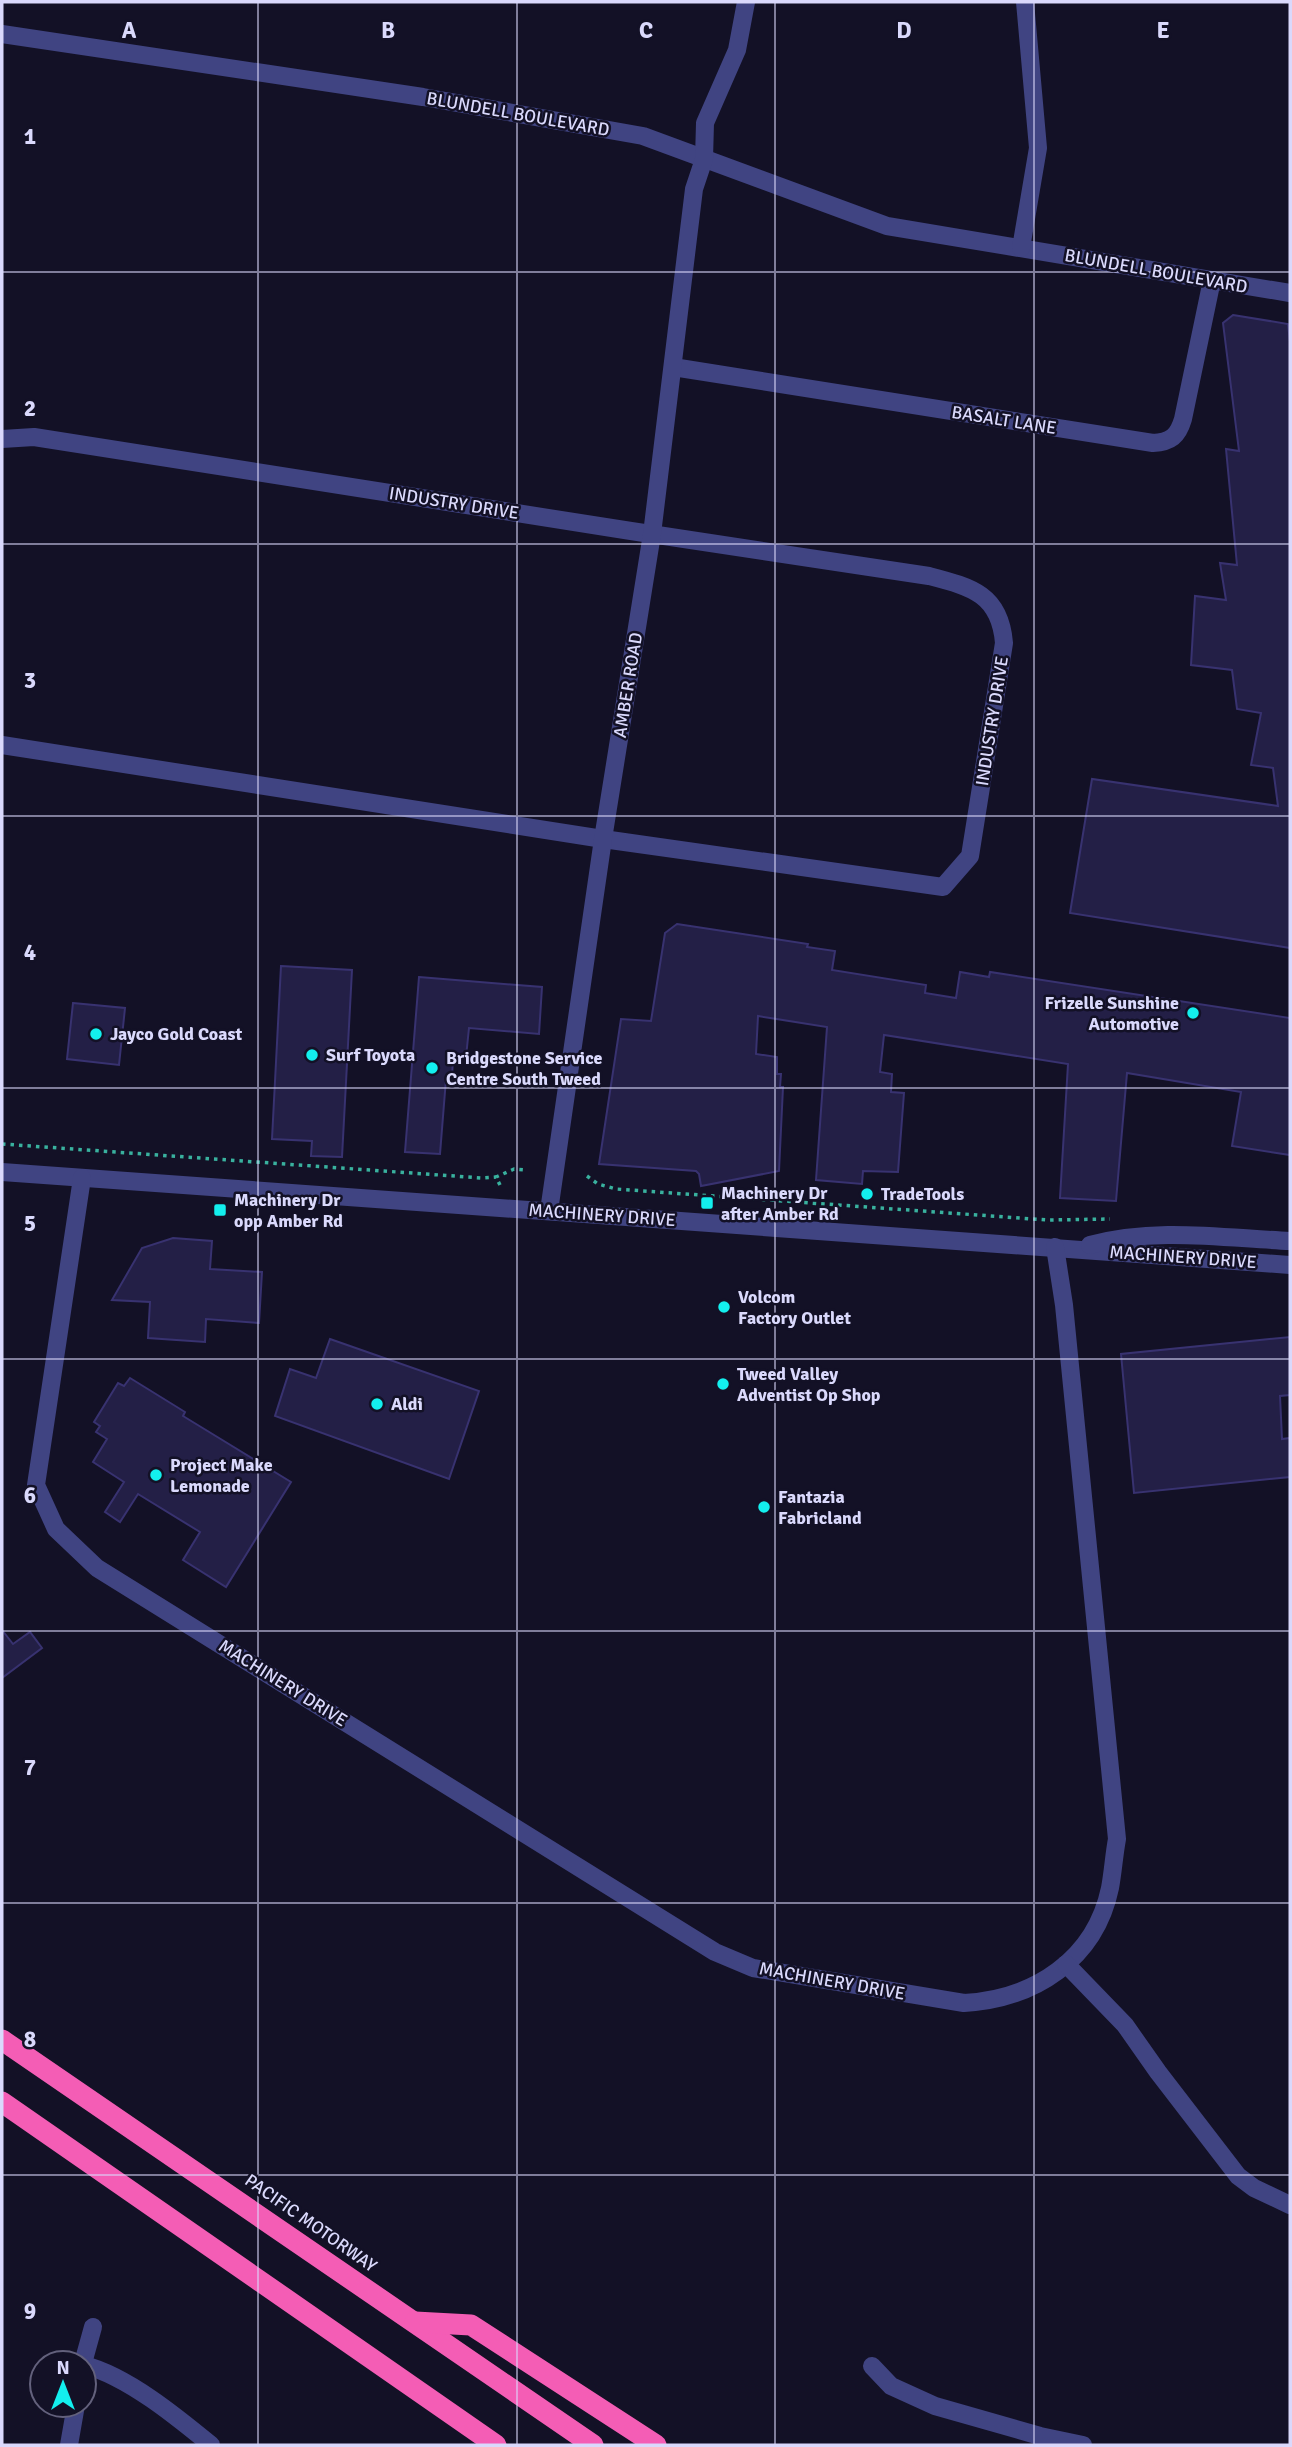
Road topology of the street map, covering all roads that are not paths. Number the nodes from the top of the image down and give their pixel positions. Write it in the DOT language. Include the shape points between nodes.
graph roads {
  1 [pos="746,2"];
  2 [pos="1025,2"];
  3 [pos="2,34"];
  4 [pos="704,159"];
  5 [pos="1021,248"];
  6 [pos="1212,280"];
  7 [pos="1290,293"];
  8 [pos="673,367"];
  9 [pos="2,439"];
  10 [pos="652,534"];
  11 [pos="2,745"];
  12 [pos="603,839"];
  13 [pos="2,1172"];
  14 [pos="82,1178"];
  15 [pos="549,1211"];
  16 [pos="1290,1241"];
  17 [pos="1055,1247"];
  18 [pos="1076,1249"];
  19 [pos="1290,1265"];
  20 [pos="1066,1964"];
  21 [pos="2,2040"];
  22 [pos="2,2102"];
  23 [pos="1290,2205"];
  24 [pos="413,2322"];
  25 [pos="93,2327"];
  26 [pos="87,2349"];
  27 [pos="872,2366"];
  28 [pos="98,2368"];
  29 [pos="74,2419"];
  30 [pos="465,2424"];
  31 [pos="69,2445"];
  32 [pos="211,2445"];
  33 [pos="474,2445"];
  34 [pos="496,2445"];
  35 [pos="593,2445"];
  36 [pos="656,2445"];
  37 [pos="1083,2445"];
  1 -- 4 [label="street, AMBER ROAD" via="737,50 705,123"];
  2 -- 5 [label="street" via="1038,148"];
  3 -- 4 [label="street, BLUNDELL BOULEVARD" via="423,97 643,136"];
  4 -- 5 [label="street, BLUNDELL BOULEVARD" via="887,226"];
  4 -- 8 [label="street, AMBER ROAD" via="694,189"];
  5 -- 6 [label="street, BLUNDELL BOULEVARD"];
  6 -- 7 [label="street, BLUNDELL BOULEVARD"];
  6 -- 8 [label="street, BASALT LANE" via="1183,419 1176,435 1163,443"];
  8 -- 10 [label="street, AMBER ROAD"];
  9 -- 10 [label="street, INDUSTRY DRIVE" via="34,437"];
  10 -- 12 [label="street, AMBER ROAD"];
  10 -- 12 [label="street, INDUSTRY DRIVE" via="929,576 966,586 999,613 1004,643 970,856 943,887"];
  11 -- 12 [label="street, INDUSTRY DRIVE"];
  12 -- 15 [label="street, AMBER ROAD"];
  13 -- 14 [label="street"];
  14 -- 15 [label="street, MACHINERY DRIVE"];
  14 -- 20 [label="street, MACHINERY DRIVE" via="36,1485 56,1529 97,1568 733,1961 964,2003 1023,1991"];
  15 -- 17 [label="street, MACHINERY DRIVE"];
  16 -- 18 [label="street, MACHINERY DRIVE" via="1151,1234"];
  17 -- 18 [label="street, MACHINERY DRIVE"];
  17 -- 20 [label="street, MACHINERY DRIVE" via="1117,1839 1110,1889 1100,1918"];
  18 -- 19 [label="street, MACHINERY DRIVE"];
  20 -- 23 [label="street" via="1125,2025 1238,2176"];
  21 -- 24 [label="highway, PACIFIC MOTORWAY"];
  22 -- 30 [label="highway"];
  24 -- 35 [label="highway, PACIFIC MOTORWAY"];
  24 -- 36 [label="highway" via="471,2325"];
  25 -- 26 [label="street"];
  27 -- 37 [label="street" via="891,2386 935,2406"];
  28 -- 32 [label="street" via="177,2417"];
  29 -- 31 [label="street"];
  30 -- 33 [label="highway"];
  30 -- 34 [label="highway"];
}
